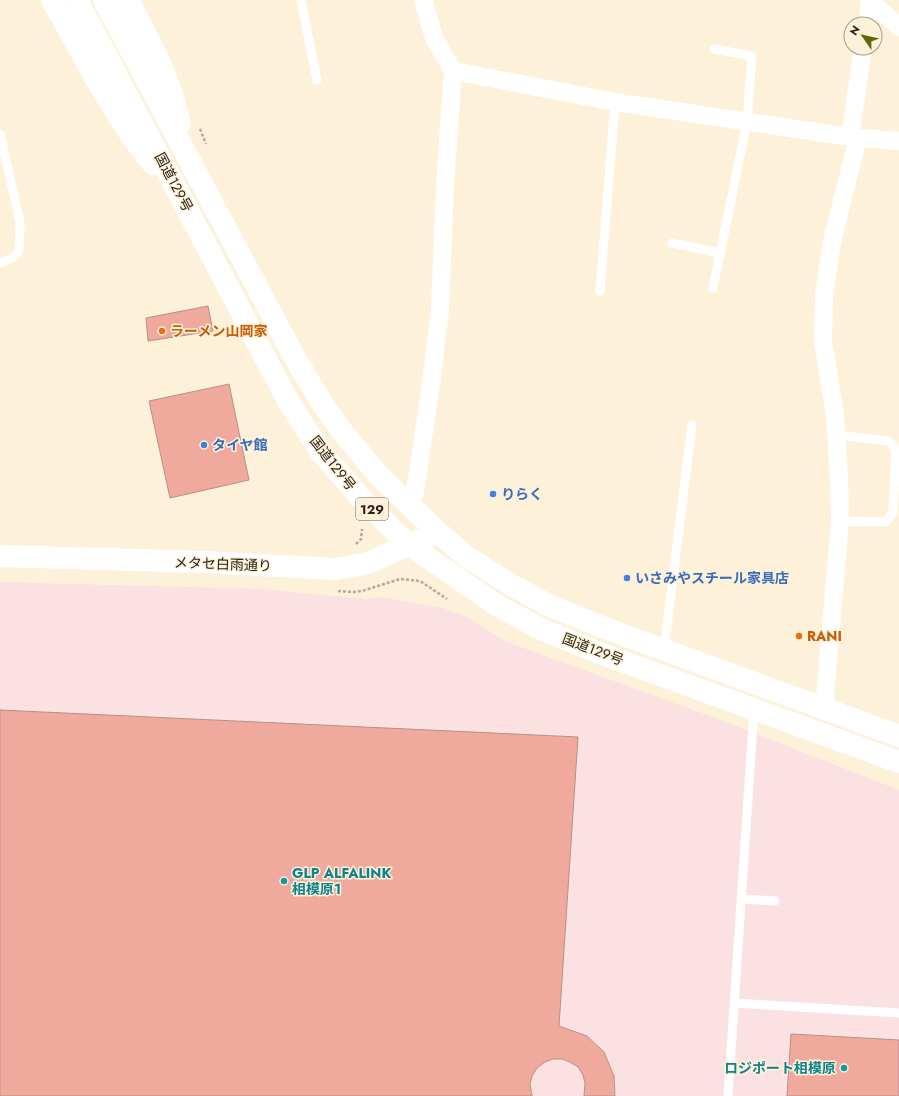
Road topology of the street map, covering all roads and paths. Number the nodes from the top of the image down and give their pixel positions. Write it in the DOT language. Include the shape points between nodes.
graph roads {
  1 [pos="52,0"];
  2 [pos="77,0"];
  3 [pos="104,0"];
  4 [pos="128,0"];
  5 [pos="301,0"];
  6 [pos="423,0"];
  7 [pos="870,1"];
  8 [pos="868,16"];
  9 [pos="899,27"];
  10 [pos="714,49"];
  11 [pos="863,56"];
  12 [pos="453,71"];
  13 [pos="317,80"];
  14 [pos="615,102"];
  15 [pos="747,122"];
  16 [pos="199,128"];
  17 [pos="0,134"];
  18 [pos="854,137"];
  19 [pos="899,141"];
  20 [pos="208,148"];
  21 [pos="188,156"];
  22 [pos="183,200"];
  23 [pos="672,243"];
  24 [pos="720,253"];
  25 [pos="0,263"];
  26 [pos="713,288"];
  27 [pos="600,291"];
  28 [pos="692,426"];
  29 [pos="836,435"];
  30 [pos="410,505"];
  31 [pos="840,521"];
  32 [pos="438,532"];
  33 [pos="409,545"];
  34 [pos="0,556"];
  35 [pos="400,579"];
  36 [pos="441,595"];
  37 [pos="664,650"];
  38 [pos="754,708"];
  39 [pos="824,708"];
  40 [pos="899,736"];
  41 [pos="899,762"];
  42 [pos="741,900"];
  43 [pos="775,901"];
  44 [pos="734,1003"];
  45 [pos="899,1013"];
  46 [pos="728,1096"];
  1 -- 22 [label="main road" via="101,88 134,140"];
  2 -- 22 [label="main road, 国道129号 / 129"];
  3 -- 21 [label="main road, 国道129号 / 129"];
  4 -- 21 [label="main road" via="159,60 172,94"];
  5 -- 13 [label="lane"];
  6 -- 12 [label="street" via="434,38"];
  7 -- 8 [label="street"];
  7 -- 9 [label="street"];
  10 -- 15 [label="lane" via="752,56"];
  11 -- 18 [label="street"];
  12 -- 14 [label="street"];
  12 -- 30 [label="street" via="440,310 415,492"];
  14 -- 15 [label="street"];
  14 -- 27 [label="lane"];
  15 -- 18 [label="street"];
  15 -- 24 [label="lane"];
  16 -- 20 [label="path"];
  17 -- 25 [label="lane" via="20,222 18,254"];
  18 -- 19 [label="street"];
  18 -- 29 [label="street" via="832,242 824,296 823,342"];
  21 -- 30 [label="main road, 国道129号 / 129" via="296,360 324,406 378,475"];
  22 -- 33 [label="main road, 国道129号 / 129" via="287,399 320,450 362,499"];
  23 -- 24 [label="lane"];
  24 -- 26 [label="lane"];
  28 -- 37 [label="lane"];
  29 -- 31 [label="street"];
  29 -- 31 [label="lane" via="889,441 896,450 893,513 885,522"];
  30 -- 32 [label="main road, 国道129号 / 129"];
  31 -- 39 [label="street"];
  32 -- 33 [label="main road, メタセ白雨通り"];
  32 -- 37 [label="main road, 国道129号 / 129" via="467,557 512,586 550,606"];
  33 -- 34 [label="main road, メタセ白雨通り" via="368,563 336,569"];
  33 -- 38 [label="main road, 国道129号 / 129" via="498,606 543,630"];
  35 -- 36 [label="path" via="420,581"];
  37 -- 39 [label="main road, 国道129号 / 129"];
  38 -- 41 [label="main road, 国道129号 / 129"];
  38 -- 42 [label="lane"];
  39 -- 40 [label="main road, 国道129号 / 129"];
  42 -- 43 [label="lane"];
  42 -- 44 [label="lane"];
  44 -- 45 [label="lane"];
  44 -- 46 [label="lane"];
}
